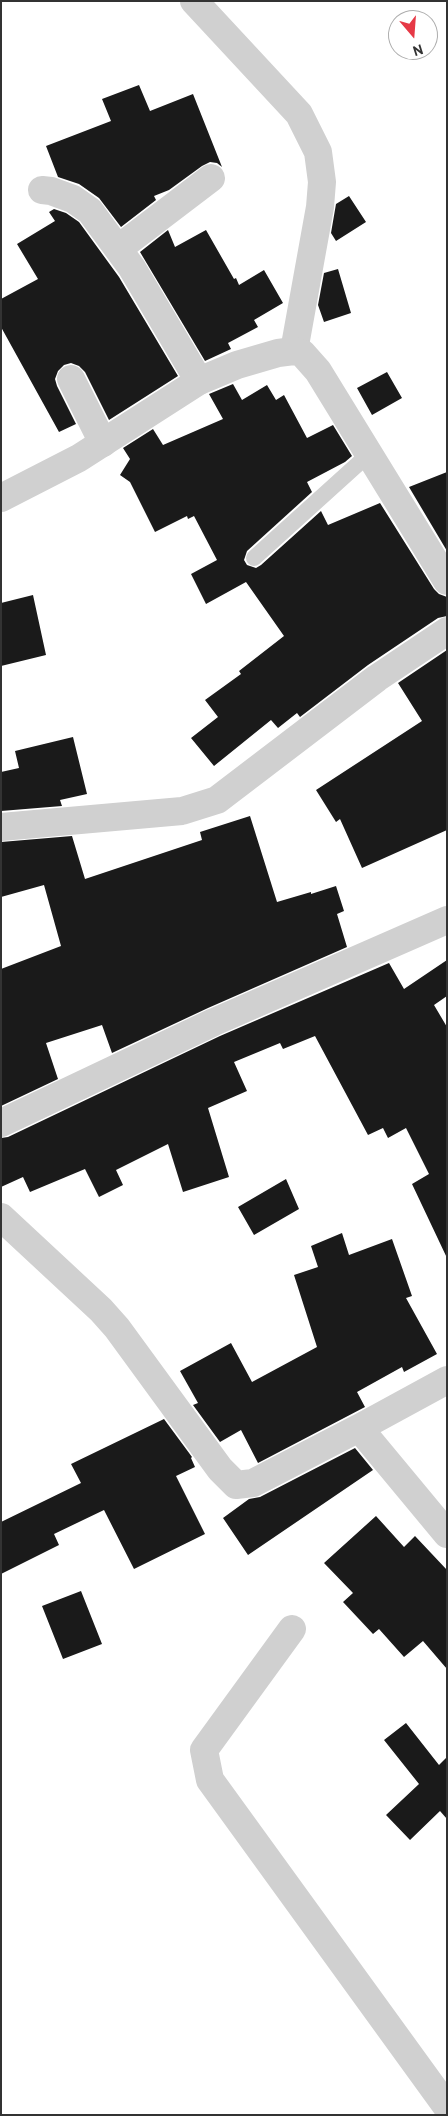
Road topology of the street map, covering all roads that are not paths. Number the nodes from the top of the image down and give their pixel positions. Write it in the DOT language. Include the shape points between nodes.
graph roads {
  1 [pos="194,1"];
  2 [pos="211,178"];
  3 [pos="42,190"];
  4 [pos="119,248"];
  5 [pos="294,351"];
  6 [pos="71,379"];
  7 [pos="199,381"];
  8 [pos="102,443"];
  9 [pos="369,454"];
  10 [pos="1,498"];
  11 [pos="254,558"];
  12 [pos="447,581"];
  13 [pos="447,631"];
  14 [pos="1,827"];
  15 [pos="447,920"];
  16 [pos="1,1123"];
  17 [pos="1,1218"];
  18 [pos="447,1380"];
  19 [pos="359,1428"];
  20 [pos="447,1534"];
  21 [pos="292,1629"];
  22 [pos="447,2107"];
  1 -- 5 [label="street" via="299,114 318,152 322,182 320,207"];
  2 -- 4 [label="street"];
  3 -- 4 [label="street" via="73,199 90,211"];
  4 -- 7 [label="street"];
  5 -- 7 [label="street" via="256,358"];
  5 -- 9 [label="street" via="302,353 318,371"];
  6 -- 8 [label="street"];
  7 -- 8 [label="street"];
  8 -- 10 [label="street"];
  9 -- 11 [label="lane"];
  9 -- 12 [label="street"];
  13 -- 14 [label="street" via="377,678 217,800 182,811"];
  15 -- 16 [label="street" via="214,1022"];
  17 -- 19 [label="street" via="117,1328 220,1469 236,1485 253,1483"];
  18 -- 19 [label="street"];
  19 -- 20 [label="street"];
  21 -- 22 [label="street" via="204,1750 210,1780"];
}
